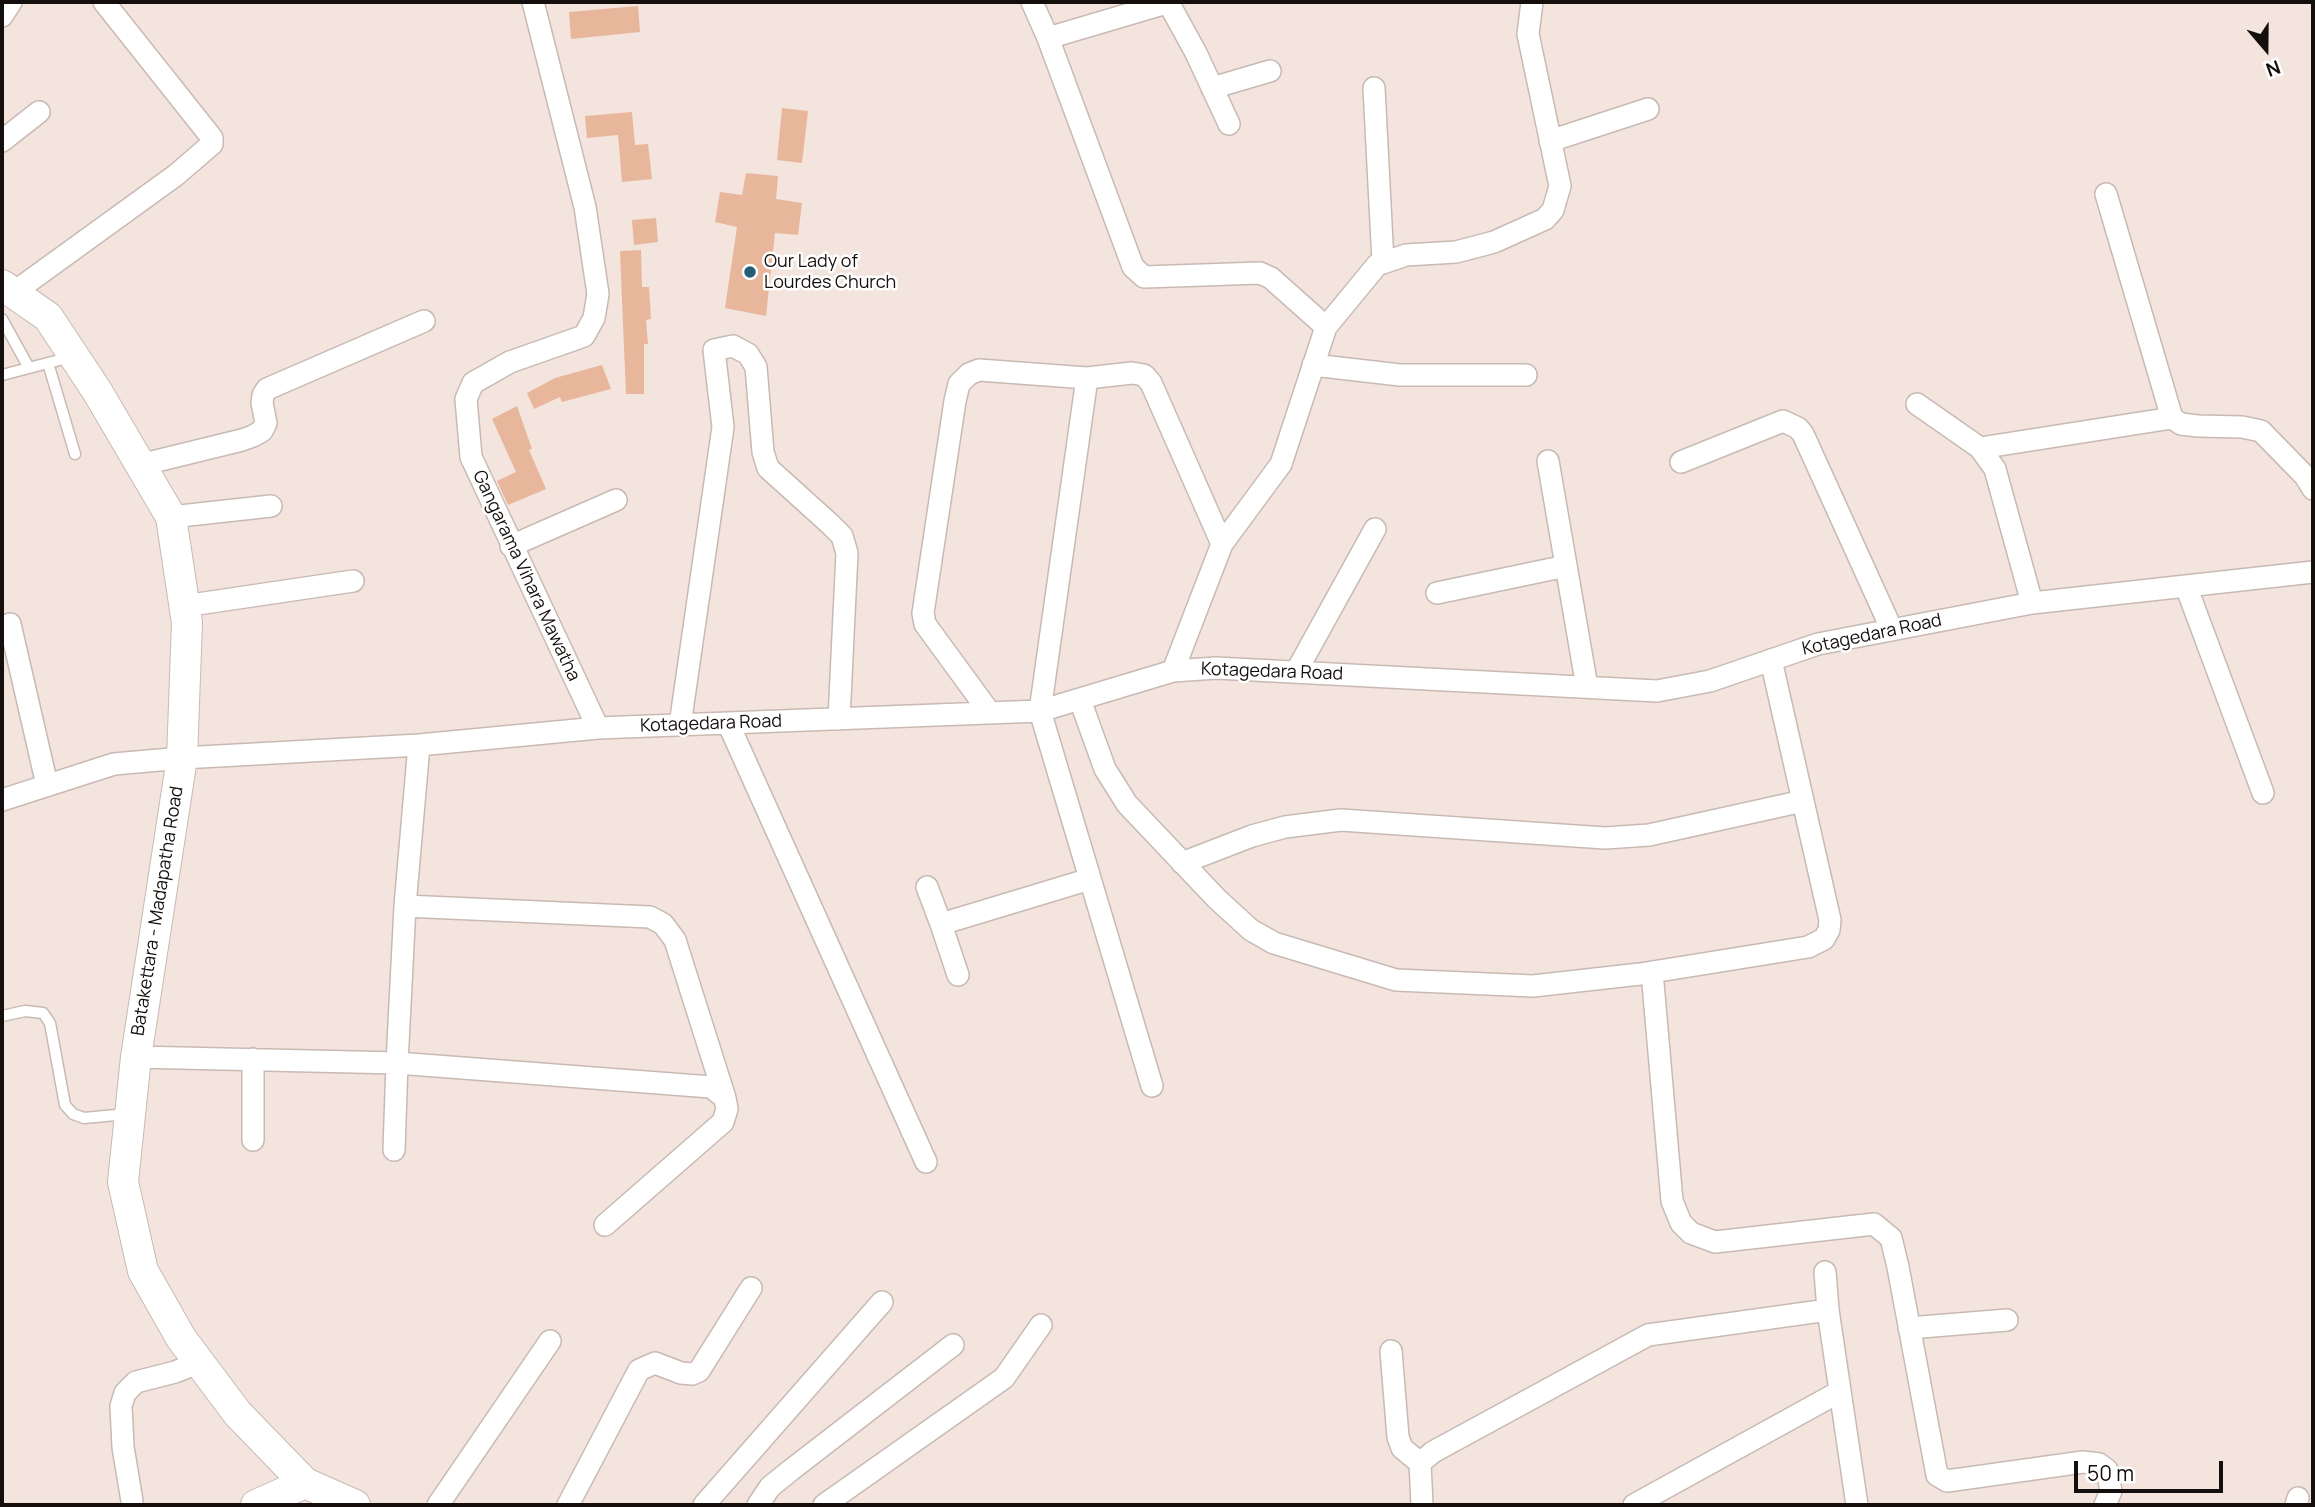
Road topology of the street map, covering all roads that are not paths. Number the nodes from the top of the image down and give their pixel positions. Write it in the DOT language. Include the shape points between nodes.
graph roads {
  1 [pos="11,2"];
  2 [pos="104,2"];
  3 [pos="533,2"];
  4 [pos="1032,2"];
  5 [pos="1169,2"];
  6 [pos="1532,2"];
  7 [pos="2,16"];
  8 [pos="1048,38"];
  9 [pos="1270,71"];
  10 [pos="1212,88"];
  11 [pos="1374,88"];
  12 [pos="1648,109"];
  13 [pos="38,112"];
  14 [pos="1229,124"];
  15 [pos="2,141"];
  16 [pos="1550,141"];
  17 [pos="2106,194"];
  18 [pos="1383,262"];
  19 [pos="5,299"];
  20 [pos="424,321"];
  21 [pos="1326,327"];
  22 [pos="61,360"];
  23 [pos="1312,365"];
  24 [pos="29,368"];
  25 [pos="2,375"];
  26 [pos="1526,375"];
  27 [pos="1087,378"];
  28 [pos="1917,404"];
  29 [pos="2172,418"];
  30 [pos="1980,448"];
  31 [pos="75,454"];
  32 [pos="1548,461"];
  33 [pos="1681,462"];
  34 [pos="140,465"];
  35 [pos="2313,489"];
  36 [pos="616,500"];
  37 [pos="271,506"];
  38 [pos="171,517"];
  39 [pos="1375,529"];
  40 [pos="1223,544"];
  41 [pos="511,546"];
  42 [pos="1566,566"];
  43 [pos="2313,572"];
  44 [pos="353,581"];
  45 [pos="2186,586"];
  46 [pos="1437,593"];
  47 [pos="2032,603"];
  48 [pos="184,606"];
  49 [pos="10,624"];
  50 [pos="1892,630"];
  51 [pos="1771,660"];
  52 [pos="1173,671"];
  53 [pos="1296,672"];
  54 [pos="1587,687"];
  55 [pos="1080,700"];
  56 [pos="1040,711"];
  57 [pos="990,713"];
  58 [pos="839,719"];
  59 [pos="727,723"];
  60 [pos="680,725"];
  61 [pos="598,728"];
  62 [pos="419,745"];
  63 [pos="182,758"];
  64 [pos="47,785"];
  65 [pos="2263,793"];
  66 [pos="2,800"];
  67 [pos="1803,801"];
  68 [pos="1182,863"];
  69 [pos="1090,879"];
  70 [pos="927,887"];
  71 [pos="405,906"];
  72 [pos="941,924"];
  73 [pos="1652,972"];
  74 [pos="958,975"];
  75 [pos="2,1016"];
  76 [pos="136,1057"];
  77 [pos="253,1059"];
  78 [pos="397,1063"];
  79 [pos="1152,1086"];
  80 [pos="725,1098"];
  81 [pos="130,1114"];
  82 [pos="253,1140"];
  83 [pos="394,1150"];
  84 [pos="926,1161"];
  85 [pos="605,1225"];
  86 [pos="1825,1272"];
  87 [pos="751,1288"];
  88 [pos="882,1302"];
  89 [pos="1828,1310"];
  90 [pos="2007,1320"];
  91 [pos="1041,1325"];
  92 [pos="1909,1328"];
  93 [pos="550,1341"];
  94 [pos="953,1345"];
  95 [pos="1391,1351"];
  96 [pos="200,1362"];
  97 [pos="1839,1392"];
  98 [pos="1420,1464"];
  99 [pos="305,1483"];
  100 [pos="132,1501"];
  101 [pos="256,1505"];
  102 [pos="355,1505"];
  103 [pos="438,1505"];
  104 [pos="568,1505"];
  105 [pos="704,1505"];
  106 [pos="758,1505"];
  107 [pos="824,1505"];
  108 [pos="1422,1505"];
  109 [pos="1634,1505"];
  110 [pos="1857,1505"];
  111 [pos="2105,1505"];
  1 -- 7 [label="street"];
  2 -- 19 [label="street" via="212,138 212,144"];
  3 -- 41 [label="street, Gangarama Vihara Mawatha" via="585,207 598,294 594,318 583,336 510,362 473,383 466,400 471,457"];
  4 -- 8 [label="street"];
  5 -- 8 [label="street"];
  5 -- 10 [label="street"];
  6 -- 16 [label="street" via="1528,34"];
  8 -- 21 [label="street" via="1133,267 1140,274 1158,277 1260,273"];
  9 -- 10 [label="street"];
  10 -- 14 [label="street"];
  11 -- 18 [label="street"];
  12 -- 16 [label="street"];
  13 -- 15 [label="street"];
  16 -- 18 [label="street" via="1560,186 1553,210 1545,219 1494,242"];
  17 -- 29 [label="street"];
  18 -- 21 [label="street"];
  19 -- 22 [label="street, Batakettara - Madapatha Road" via="48,317"];
  19 -- 24 [label="lane"];
  20 -- 34 [label="street" via="267,389 262,403 266,423 253,436"];
  21 -- 23 [label="street"];
  22 -- 24 [label="lane"];
  22 -- 31 [label="lane"];
  22 -- 34 [label="street, Batakettara - Madapatha Road"];
  23 -- 26 [label="street" via="1400,375"];
  23 -- 40 [label="street" via="1281,464"];
  24 -- 25 [label="lane"];
  27 -- 40 [label="street" via="1132,373 1144,375 1151,383"];
  27 -- 56 [label="street"];
  27 -- 57 [label="street" via="979,370 959,384 923,613 925,624"];
  28 -- 30 [label="street"];
  29 -- 30 [label="street"];
  29 -- 35 [label="street" via="2181,424 2261,431"];
  30 -- 47 [label="street" via="1995,469"];
  32 -- 42 [label="street"];
  33 -- 50 [label="street" via="1783,421 1798,428"];
  34 -- 38 [label="street, Batakettara - Madapatha Road"];
  36 -- 41 [label="street"];
  37 -- 38 [label="street"];
  38 -- 48 [label="street, Batakettara - Madapatha Road"];
  39 -- 53 [label="street"];
  40 -- 52 [label="street"];
  41 -- 61 [label="street, Gangarama Vihara Mawatha"];
  42 -- 46 [label="street"];
  42 -- 54 [label="street"];
  43 -- 45 [label="street, Kotagedara Road"];
  44 -- 48 [label="street"];
  45 -- 47 [label="street, Kotagedara Road"];
  45 -- 65 [label="street"];
  47 -- 50 [label="street, Kotagedara Road"];
  48 -- 63 [label="street, Batakettara - Madapatha Road"];
  49 -- 64 [label="street"];
  50 -- 51 [label="street, Kotagedara Road" via="1818,644"];
  51 -- 54 [label="street, Kotagedara Road" via="1710,681 1657,691"];
  51 -- 67 [label="street"];
  52 -- 53 [label="street, Kotagedara Road"];
  52 -- 55 [label="street, Kotagedara Road"];
  53 -- 54 [label="street, Kotagedara Road"];
  55 -- 56 [label="street, Kotagedara Road"];
  55 -- 68 [label="street" via="1115,787"];
  56 -- 57 [label="street, Kotagedara Road"];
  56 -- 69 [label="street"];
  57 -- 58 [label="street, Kotagedara Road"];
  58 -- 59 [label="street, Kotagedara Road"];
  58 -- 60 [label="street" via="847,552 842,536 768,468 756,367 748,354 733,346 714,350 723,426"];
  59 -- 60 [label="street, Kotagedara Road"];
  59 -- 84 [label="street"];
  60 -- 61 [label="street, Kotagedara Road"];
  61 -- 62 [label="street, Kotagedara Road"];
  62 -- 63 [label="street, Kotagedara Road"];
  62 -- 71 [label="street"];
  63 -- 64 [label="street, Kotagedara Road" via="114,764"];
  63 -- 76 [label="street, Batakettara - Madapatha Road"];
  64 -- 66 [label="street, Kotagedara Road"];
  67 -- 68 [label="street" via="1649,835 1605,838 1341,820 1274,830"];
  67 -- 73 [label="street" via="1830,920 1824,939 1808,947"];
  68 -- 73 [label="street" via="1251,930 1274,943 1396,980 1533,986"];
  69 -- 72 [label="street"];
  69 -- 79 [label="street"];
  70 -- 72 [label="street"];
  71 -- 78 [label="street"];
  71 -- 80 [label="street" via="650,917 663,924 675,940"];
  72 -- 74 [label="street"];
  73 -- 92 [label="street" via="1672,1201 1681,1223 1691,1233 1715,1242 1874,1224 1891,1238"];
  75 -- 81 [label="lane" via="43,1013 50,1023 65,1105 73,1114 84,1118"];
  76 -- 77 [label="street"];
  76 -- 81 [label="street, Batakettara - Madapatha Road"];
  77 -- 78 [label="street"];
  77 -- 82 [label="street"];
  78 -- 80 [label="street" via="711,1087"];
  78 -- 83 [label="street"];
  80 -- 85 [label="street" via="723,1122"];
  81 -- 96 [label="street, Batakettara - Madapatha Road" via="123,1182 143,1271"];
  86 -- 89 [label="street"];
  87 -- 104 [label="street" via="699,1371 681,1373 655,1363 639,1370"];
  88 -- 105 [label="street"];
  89 -- 97 [label="street"];
  89 -- 98 [label="street" via="1648,1335 1433,1452"];
  90 -- 92 [label="street"];
  91 -- 107 [label="street" via="1004,1378"];
  92 -- 111 [label="street" via="1937,1475 1947,1481 2083,1462 2099,1464 2108,1470 2111,1491"];
  93 -- 103 [label="street"];
  94 -- 106 [label="street" via="791,1470"];
  95 -- 98 [label="street" via="1398,1437 1402,1448"];
  96 -- 99 [label="street, Batakettara - Madapatha Road" via="238,1413"];
  96 -- 100 [label="street" via="136,1382 125,1393 121,1406 123,1447"];
  97 -- 109 [label="street"];
  97 -- 110 [label="street"];
  98 -- 108 [label="street"];
  99 -- 101 [label="street"];
  99 -- 102 [label="street, Batakettara - Madapatha Road"];
}
